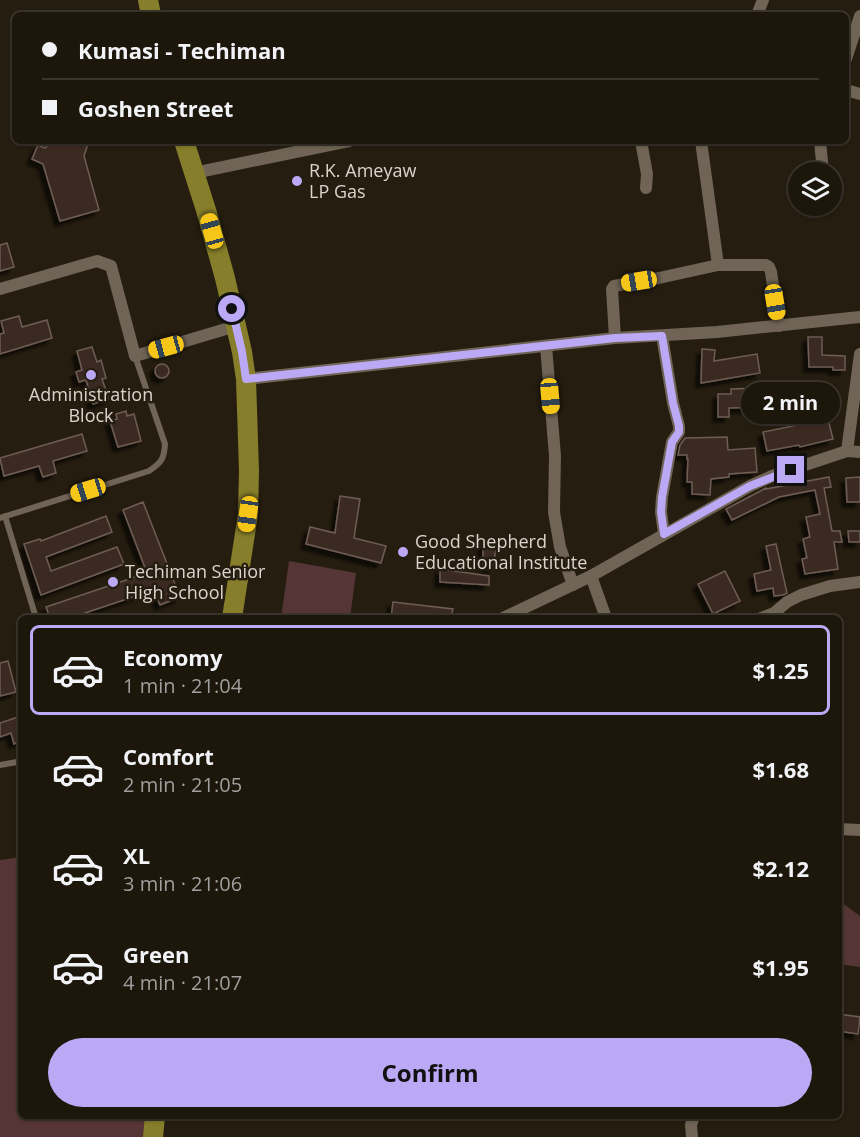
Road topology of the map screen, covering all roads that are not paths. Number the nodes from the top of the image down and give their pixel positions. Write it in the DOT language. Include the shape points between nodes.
graph roads {
  1 [pos="860,16"];
  2 [pos="849,50"];
  3 [pos="185,144"];
  4 [pos="335,144"];
  5 [pos="642,144"];
  6 [pos="701,144"];
  7 [pos="820,144"];
  8 [pos="822,162"];
  9 [pos="194,173"];
  10 [pos="646,188"];
  11 [pos="718,265"];
  12 [pos="0,289"];
  13 [pos="860,317"];
  14 [pos="236,326"];
  15 [pos="779,326"];
  16 [pos="662,336"];
  17 [pos="615,338"];
  18 [pos="546,346"];
  19 [pos="860,354"];
  20 [pos="135,356"];
  21 [pos="246,379"];
  22 [pos="847,451"];
  23 [pos="860,452"];
  24 [pos="3,517"];
  25 [pos="664,534"];
  26 [pos="591,576"];
  27 [pos="860,582"];
  28 [pos="573,585"];
  29 [pos="35,615"];
  30 [pos="232,615"];
  31 [pos="509,615"];
  32 [pos="605,615"];
  33 [pos="773,615"];
  34 [pos="17,762"];
  35 [pos="0,765"];
  36 [pos="842,829"];
  37 [pos="860,830"];
  38 [pos="155,1119"];
  39 [pos="693,1119"];
  40 [pos="153,1137"];
  41 [pos="692,1137"];
  1 -- 2 [label="street"];
  3 -- 9 [label="highway"];
  4 -- 9 [label="street"];
  5 -- 10 [label="street"];
  6 -- 11 [label="street"];
  7 -- 8 [label="street"];
  9 -- 14 [label="highway" via="219,252"];
  11 -- 15 [label="street" via="769,267"];
  11 -- 17 [label="street" via="614,286"];
  12 -- 20 [label="street" via="97,261 111,266"];
  13 -- 15 [label="street"];
  14 -- 20 [label="street"];
  14 -- 21 [label="highway"];
  15 -- 16 [label="street"];
  16 -- 17 [label="street"];
  16 -- 25 [label="street" via="679,426 672,442 662,497"];
  17 -- 18 [label="street"];
  18 -- 21 [label="street"];
  18 -- 28 [label="street" via="555,456 554,512 560,547"];
  19 -- 22 [label="street"];
  20 -- 24 [label="lane" via="165,444 160,463 149,471"];
  21 -- 30 [label="highway" via="248,514"];
  22 -- 23 [label="street"];
  22 -- 25 [label="street" via="772,476"];
  24 -- 29 [label="lane"];
  25 -- 26 [label="street"];
  26 -- 28 [label="street"];
  26 -- 32 [label="street"];
  27 -- 33 [label="street" via="801,594"];
  28 -- 31 [label="street"];
  34 -- 35 [label="lane"];
  36 -- 37 [label="street"];
  38 -- 40 [label="highway"];
  39 -- 41 [label="street"];
}
